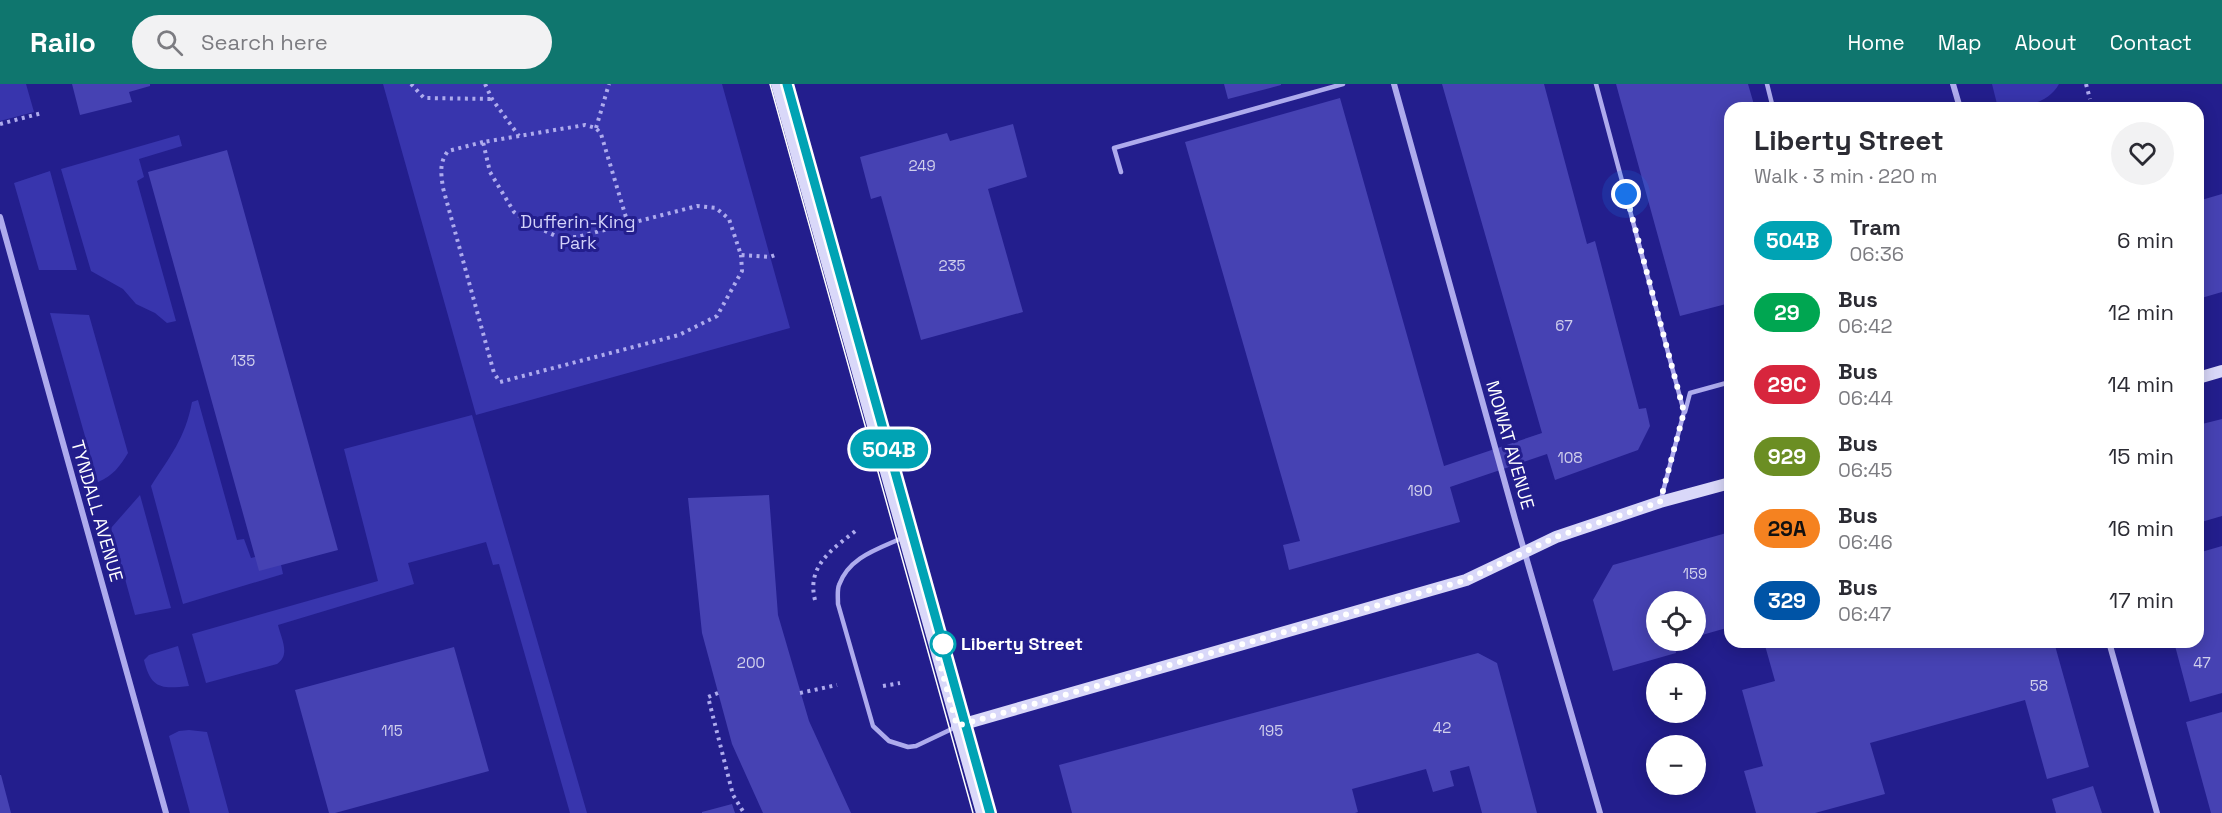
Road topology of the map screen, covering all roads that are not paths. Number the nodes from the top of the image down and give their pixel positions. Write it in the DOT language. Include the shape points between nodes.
graph roads {
  1 [pos="777,84"];
  2 [pos="1343,84"];
  3 [pos="1394,84"];
  4 [pos="1596,84"];
  5 [pos="1767,84"];
  6 [pos="1953,84"];
  7 [pos="1772,102"];
  8 [pos="1958,102"];
  9 [pos="1121,172"];
  10 [pos="0,218"];
  11 [pos="2222,371"];
  12 [pos="2204,376"];
  13 [pos="1724,384"];
  14 [pos="1684,412"];
  15 [pos="1724,485"];
  16 [pos="1660,502"];
  17 [pos="904,537"];
  18 [pos="1524,551"];
  19 [pos="2111,648"];
  20 [pos="957,726"];
  21 [pos="166,813"];
  22 [pos="982,813"];
  23 [pos="1600,813"];
  24 [pos="2157,813"];
  1 -- 17 [label="street"];
  2 -- 9 [label="lane" via="1114,148"];
  3 -- 18 [label="street, MOWAT AVENUE"];
  4 -- 14 [label="lane"];
  5 -- 7 [label="lane"];
  6 -- 8 [label="street"];
  10 -- 21 [label="street, TYNDALL AVENUE"];
  11 -- 12 [label="street"];
  13 -- 14 [label="lane" via="1690,393"];
  14 -- 16 [label="lane"];
  15 -- 16 [label="street"];
  16 -- 18 [label="street"];
  17 -- 20 [label="street"];
  17 -- 20 [label="lane" via="865,554 852,565 838,586 838,604 873,726 888,741 908,747"];
  18 -- 20 [label="street" via="1466,580"];
  18 -- 23 [label="street, MOWAT AVENUE"];
  19 -- 24 [label="street"];
  20 -- 22 [label="street"];
}
